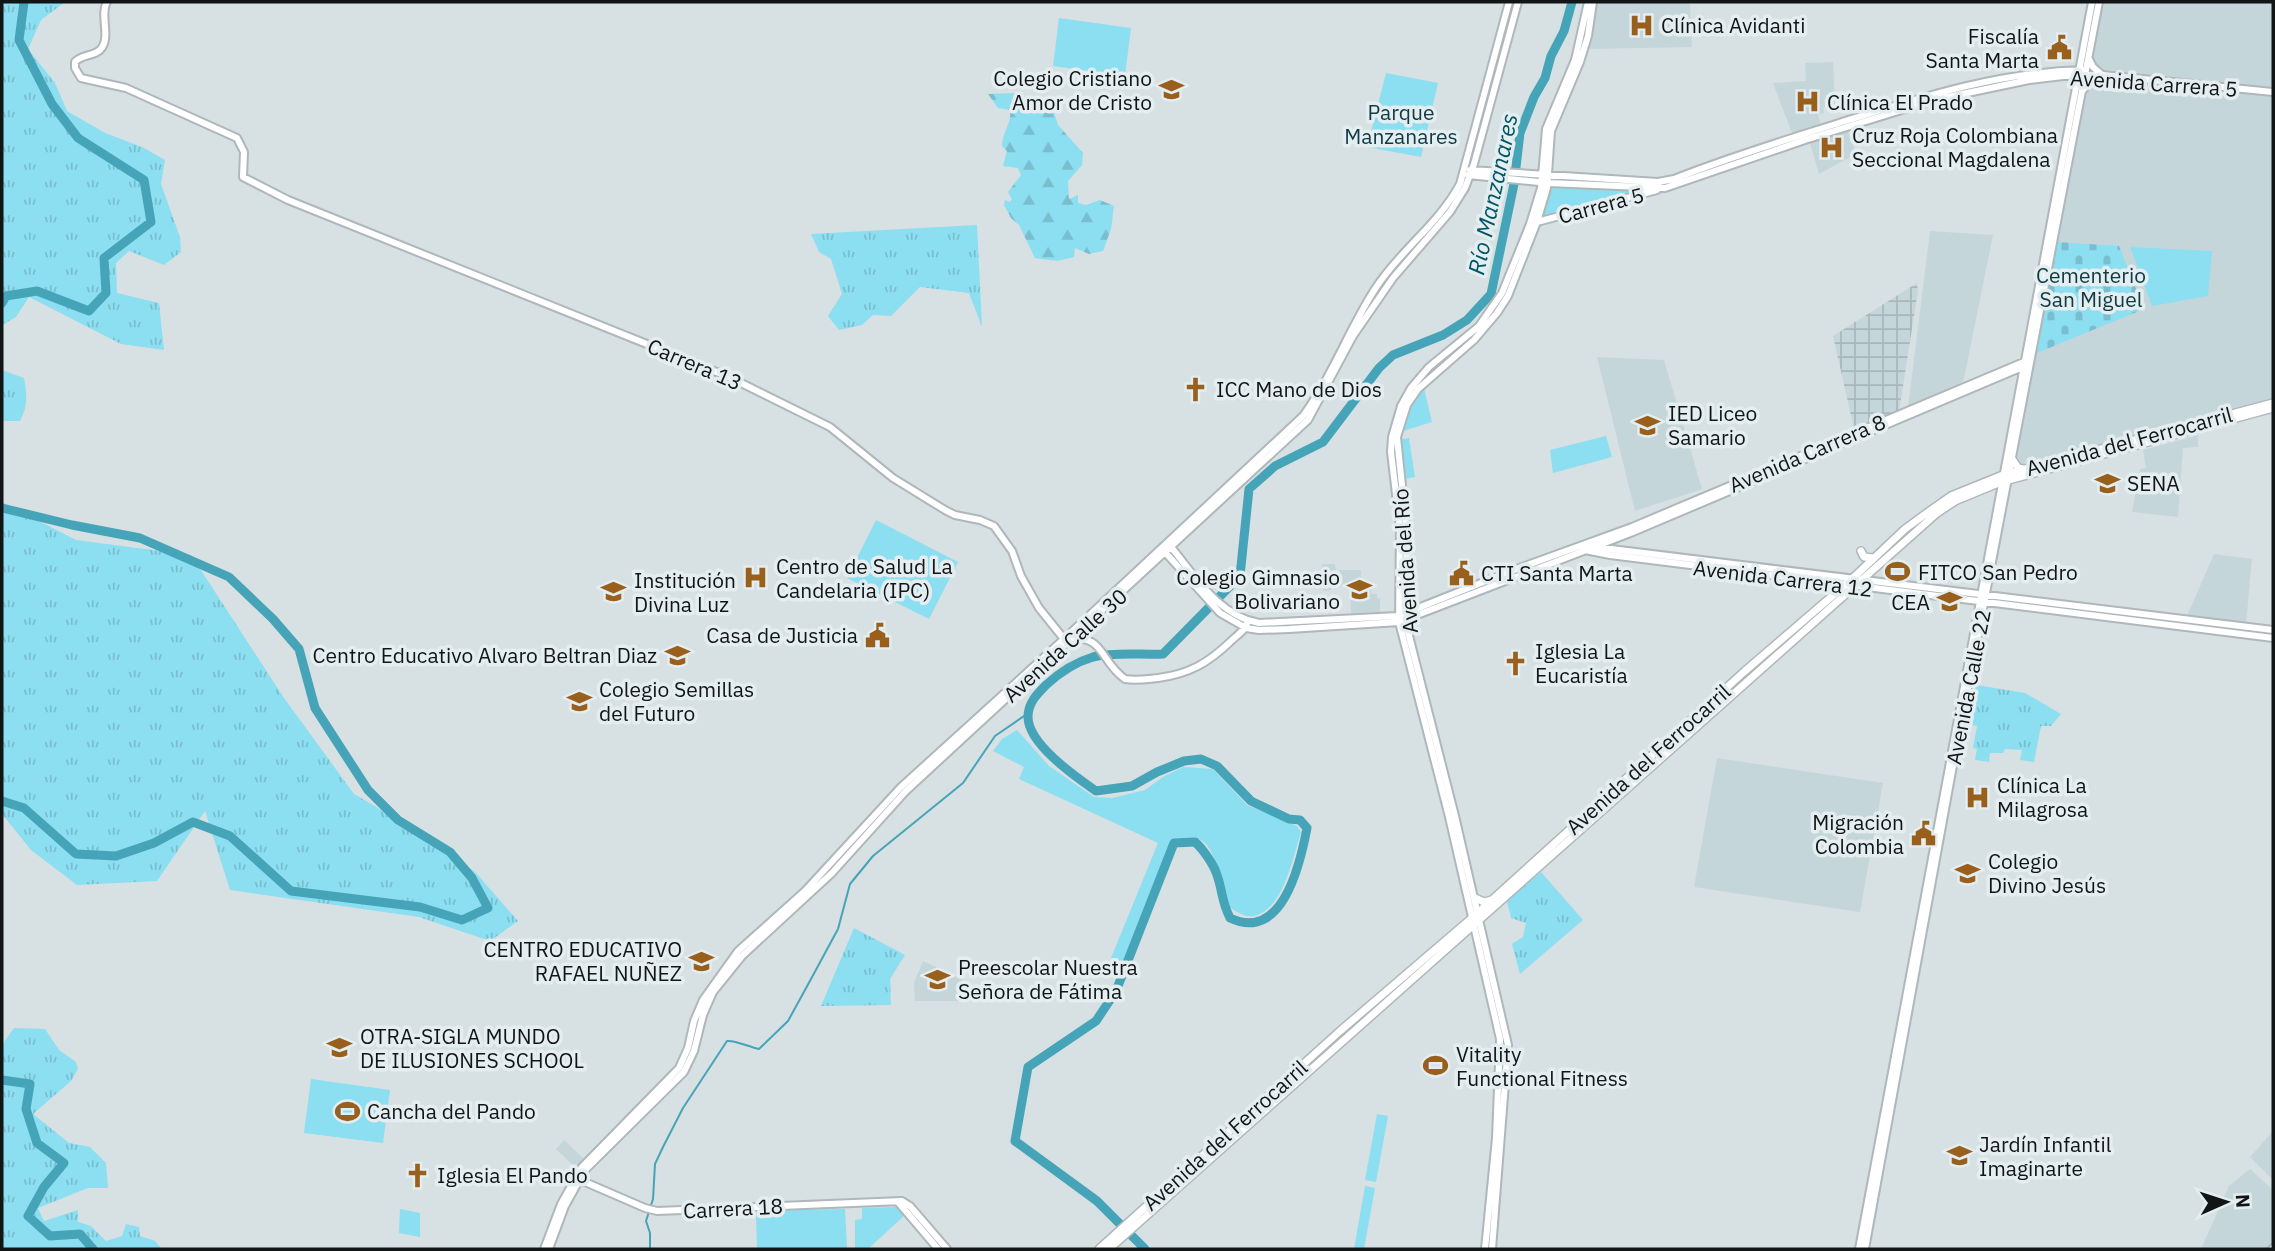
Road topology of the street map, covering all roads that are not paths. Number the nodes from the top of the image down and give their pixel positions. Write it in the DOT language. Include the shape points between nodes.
graph roads {
  1 [pos="107,2"];
  2 [pos="1509,2"];
  3 [pos="1518,2"];
  4 [pos="1590,2"];
  5 [pos="2092,2"];
  6 [pos="2099,2"];
  7 [pos="2085,55"];
  8 [pos="2082,72"];
  9 [pos="2063,74"];
  10 [pos="2102,75"];
  11 [pos="2078,91"];
  12 [pos="2273,92"];
  13 [pos="1475,159"];
  14 [pos="1468,172"];
  15 [pos="1483,174"];
  16 [pos="1546,179"];
  17 [pos="1465,188"];
  18 [pos="1665,188"];
  19 [pos="1537,222"];
  20 [pos="2027,363"];
  21 [pos="2006,376"];
  22 [pos="2020,383"];
  23 [pos="2273,403"];
  24 [pos="2273,408"];
  25 [pos="2012,459"];
  26 [pos="2024,469"];
  27 [pos="2005,478"];
  28 [pos="1594,547"];
  29 [pos="1167,548"];
  30 [pos="1583,549"];
  31 [pos="1861,551"];
  32 [pos="1874,558"];
  33 [pos="1861,581"];
  34 [pos="1853,583"];
  35 [pos="1843,586"];
  36 [pos="1982,599"];
  37 [pos="1402,618"];
  38 [pos="1247,624"];
  39 [pos="2273,630"];
  40 [pos="1075,637"];
  41 [pos="2273,638"];
  42 [pos="1064,639"];
  43 [pos="1475,898"];
  44 [pos="1492,900"];
  45 [pos="1476,919"];
  46 [pos="577,1179"];
  47 [pos="898,1202"];
  48 [pos="1115,1239"];
  49 [pos="547,1249"];
  50 [pos="938,1249"];
  51 [pos="947,1249"];
  52 [pos="1099,1249"];
  53 [pos="1109,1249"];
  54 [pos="1485,1249"];
  55 [pos="1492,1249"];
  56 [pos="1859,1249"];
  57 [pos="1865,1249"];
  1 -- 42 [label="street, Carrera 13" via="104,43 100,50 75,62 81,78 126,88 237,138 244,152 242,176 288,200 729,377 830,427 893,478 945,510 994,526 1012,551 1039,608"];
  2 -- 14 [label="street, Avenida Calle 30"];
  3 -- 13 [label="street, Avenida Calle 30"];
  4 -- 16 [label="street, Avenida del Río" via="1588,36 1551,131"];
  5 -- 7 [label="street, Avenida Calle 22"];
  6 -- 7 [label="street, Avenida Calle 22"];
  7 -- 8 [label="street, Avenida Calle 22"];
  7 -- 9 [label="street"];
  7 -- 10 [label="street"];
  8 -- 9 [label="street, Avenida Carrera 5"];
  8 -- 10 [label="street, Avenida Carrera 5"];
  8 -- 11 [label="street, Avenida Calle 22"];
  9 -- 11 [label="street"];
  9 -- 16 [label="street, Avenida Carrera 5" via="1998,77 1934,93 1674,179"];
  9 -- 18 [label="street, Avenida Carrera 5" via="1934,100"];
  10 -- 11 [label="street"];
  10 -- 12 [label="street, Avenida Carrera 5"];
  11 -- 20 [label="street, Avenida Calle 22"];
  13 -- 14 [label="street, Avenida Calle 30"];
  13 -- 15 [label="street"];
  14 -- 15 [label="street, Avenida Carrera 5"];
  14 -- 17 [label="street, Avenida Calle 30"];
  14 -- 29 [label="street, Avenida Calle 30" via="1446,208 1376,286 1303,416"];
  15 -- 16 [label="street, Avenida Carrera 5"];
  15 -- 17 [label="street"];
  16 -- 18 [label="street, Avenida Carrera 5"];
  16 -- 19 [label="street, Avenida del Río"];
  16 -- 37 [label="street, Avenida del Río" via="1493,309 1420,377 1395,423 1391,452 1400,528"];
  17 -- 29 [label="street, Avenida Calle 30" via="1353,336 1308,420"];
  18 -- 19 [label="street, Carrera 5"];
  19 -- 37 [label="street, Avenida del Río" via="1497,313 1474,340 1424,381 1401,422 1397,450 1407,534"];
  20 -- 21 [label="street, Avenida Carrera 8"];
  20 -- 22 [label="street, Avenida Calle 22"];
  20 -- 25 [label="street, Avenida Calle 22"];
  20 -- 30 [label="street, Avenida Carrera 8"];
  21 -- 22 [label="street" via="2014,376"];
  21 -- 28 [label="street, Avenida Carrera 8"];
  22 -- 27 [label="street, Avenida Calle 22"];
  23 -- 26 [label="main road, Avenida del Ferrocarril"];
  24 -- 27 [label="main road, Avenida del Ferrocarril"];
  25 -- 26 [label="main road"];
  25 -- 27 [label="street, Avenida Calle 22"];
  26 -- 27 [label="main road, Avenida del Ferrocarril"];
  27 -- 32 [label="main road, Avenida del Ferrocarril" via="1951,496"];
  27 -- 33 [label="main road, Avenida del Ferrocarril" via="1937,513"];
  27 -- 36 [label="street, Avenida Calle 22"];
  28 -- 30 [label="street, Avenida Carrera 12"];
  28 -- 34 [label="street, Avenida Carrera 12"];
  29 -- 38 [label="street" via="1222,610"];
  29 -- 40 [label="street, Avenida Calle 30"];
  29 -- 42 [label="street, Avenida Calle 30"];
  30 -- 35 [label="street, Avenida Carrera 12"];
  30 -- 37 [label="street, Avenida Carrera 8"];
  31 -- 32 [label="main road"];
  32 -- 34 [label="main road, Avenida del Ferrocarril"];
  33 -- 34 [label="main road, Avenida del Ferrocarril"];
  33 -- 36 [label="street, Avenida Carrera 12"];
  34 -- 35 [label="main road, Avenida del Ferrocarril"];
  34 -- 36 [label="street, Avenida Carrera 12"];
  34 -- 45 [label="main road, Avenida del Ferrocarril"];
  35 -- 44 [label="main road, Avenida del Ferrocarril"];
  36 -- 39 [label="street, Avenida Carrera 12"];
  36 -- 41 [label="street, Avenida Carrera 12"];
  36 -- 56 [label="street, Avenida Calle 22"];
  36 -- 57 [label="street, Avenida Calle 22"];
  37 -- 38 [label="street, Avenida Carrera 8" via="1259,630"];
  37 -- 43 [label="street, Avenida del Río"];
  37 -- 45 [label="street, Avenida del Río"];
  38 -- 40 [label="street" via="1194,670 1150,679 1125,679 1099,648 1086,638"];
  40 -- 42 [label="street"];
  40 -- 46 [label="street, Avenida Calle 30" via="905,791 832,873 743,956 713,992 684,1072"];
  42 -- 46 [label="street, Avenida Calle 30" via="901,787 805,891 738,951 703,1000 679,1068 582,1167"];
  43 -- 44 [label="main road"];
  43 -- 45 [label="street, Avenida del Río"];
  44 -- 45 [label="main road, Avenida del Ferrocarril"];
  45 -- 48 [label="main road, Avenida del Ferrocarril" via="1340,1031"];
  45 -- 54 [label="street, Avenida del Río" via="1500,1048"];
  45 -- 55 [label="street, Avenida del Río" via="1508,1045"];
  46 -- 47 [label="street, Carrera 18" via="657,1211"];
  46 -- 49 [label="street, Avenida Calle 30" via="561,1204"];
  47 -- 50 [label="street"];
  47 -- 51 [label="street" via="910,1206"];
  48 -- 52 [label="main road, Avenida del Ferrocarril"];
  48 -- 53 [label="main road, Avenida del Ferrocarril"];
}
